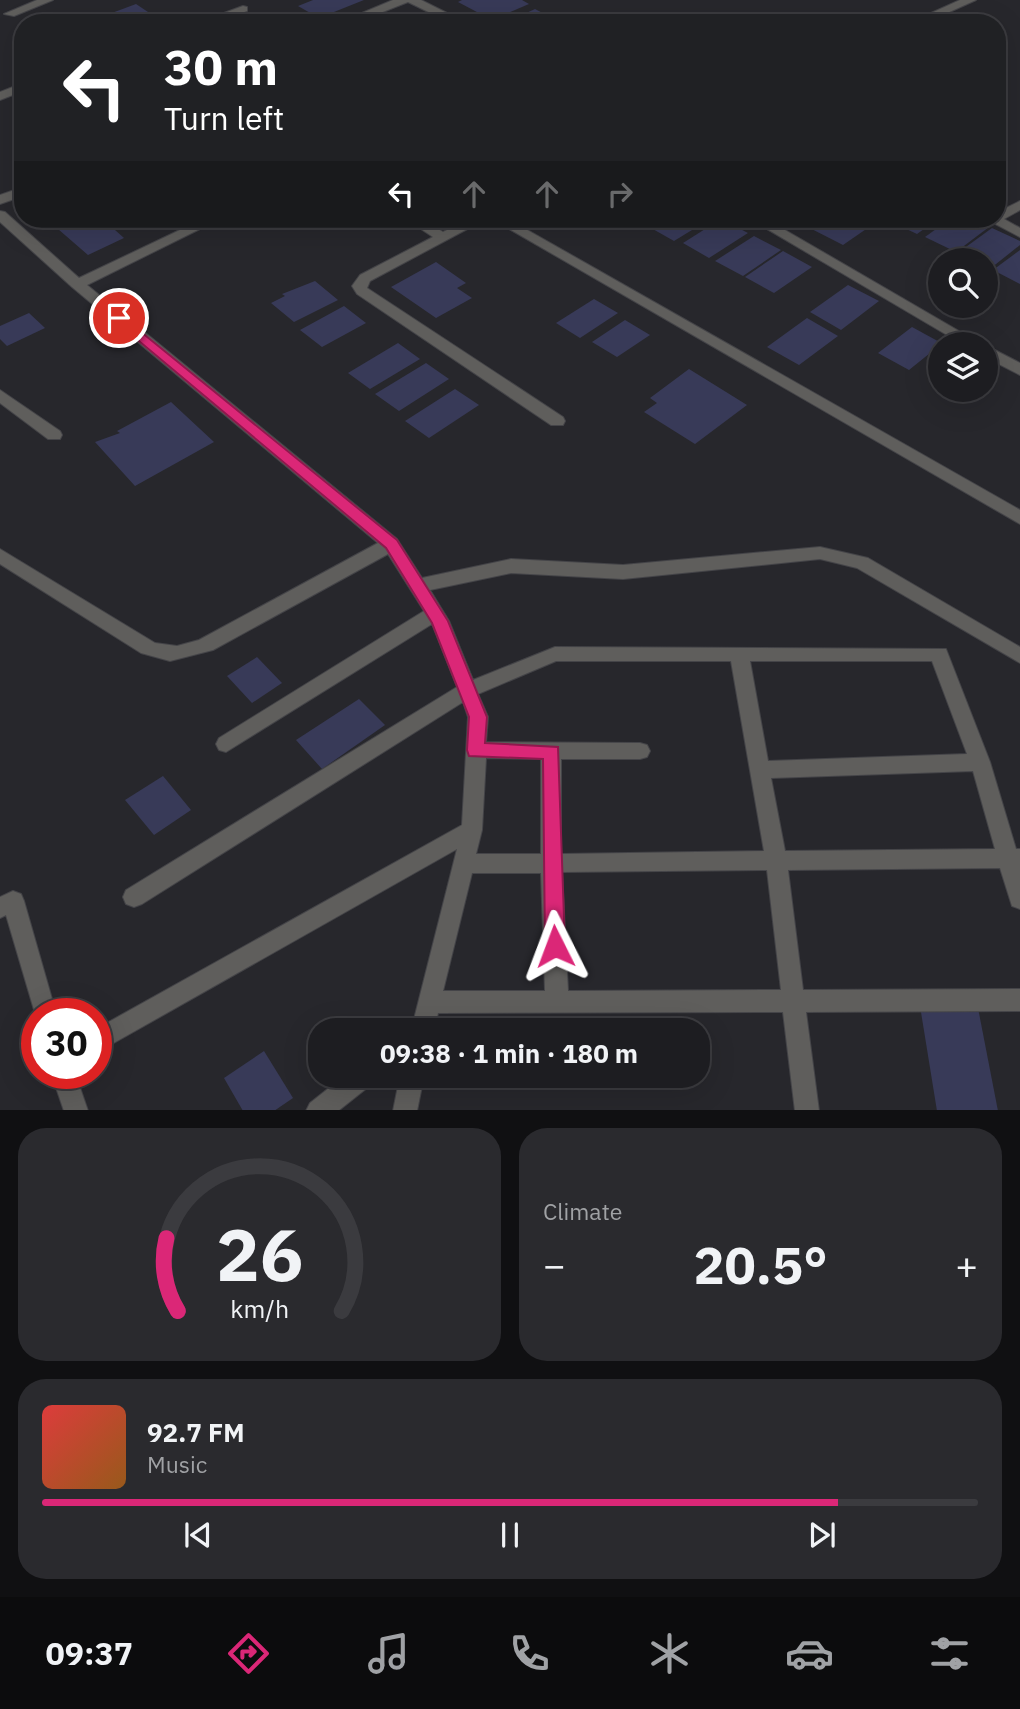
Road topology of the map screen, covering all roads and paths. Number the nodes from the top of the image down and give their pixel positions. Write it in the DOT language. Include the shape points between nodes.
graph roads {
  1 [pos="47,0"];
  2 [pos="403,0"];
  3 [pos="412,0"];
  4 [pos="970,0"];
  5 [pos="243,9"];
  6 [pos="5,10"];
  7 [pos="229,14"];
  8 [pos="367,14"];
  9 [pos="442,14"];
  10 [pos="937,14"];
  11 [pos="0,215"];
  12 [pos="14,228"];
  13 [pos="15,228"];
  14 [pos="195,228"];
  15 [pos="428,228"];
  16 [pos="460,228"];
  17 [pos="515,228"];
  18 [pos="774,228"];
  19 [pos="442,237"];
  20 [pos="77,284"];
  21 [pos="954,332"];
  22 [pos="998,357"];
  23 [pos="1020,370"];
  24 [pos="0,395"];
  25 [pos="556,421"];
  26 [pos="54,435"];
  27 [pos="1020,518"];
  28 [pos="391,544"];
  29 [pos="0,556"];
  30 [pos="417,586"];
  31 [pos="435,613"];
  32 [pos="739,654"];
  33 [pos="1020,656"];
  34 [pos="467,690"];
  35 [pos="226,744"];
  36 [pos="476,750"];
  37 [pos="640,751"];
  38 [pos="551,752"];
  39 [pos="980,762"];
  40 [pos="760,770"];
  41 [pos="472,830"];
  42 [pos="1014,858"];
  43 [pos="776,861"];
  44 [pos="551,863"];
  45 [pos="463,864"];
  46 [pos="134,897"];
  47 [pos="1020,899"];
  48 [pos="0,908"];
  49 [pos="42,998"];
  50 [pos="1020,1000"];
  51 [pos="557,1001"];
  52 [pos="793,1001"];
  53 [pos="430,1002"];
  54 [pos="426,1018"];
  55 [pos="112,1033"];
  56 [pos="348,1088"];
  57 [pos="410,1088"];
  58 [pos="68,1089"];
  59 [pos="76,1110"];
  60 [pos="319,1110"];
  61 [pos="405,1110"];
  62 [pos="807,1110"];
  1 -- 6 [label="street"];
  2 -- 8 [label="street"];
  3 -- 9 [label="street"];
  4 -- 10 [label="street"];
  5 -- 7 [label="street"];
  11 -- 12 [label="street"];
  13 -- 20 [label="street"];
  14 -- 20 [label="street"];
  15 -- 19 [label="street"];
  16 -- 19 [label="street"];
  17 -- 27 [label="street"];
  18 -- 21 [label="street"];
  19 -- 25 [label="street" via="365,278 359,286 362,291"];
  20 -- 28 [label="street"];
  22 -- 23 [label="street"];
  24 -- 26 [label="street"];
  28 -- 29 [label="street" via="206,645 176,655 148,648"];
  28 -- 30 [label="street"];
  30 -- 31 [label="street"];
  30 -- 33 [label="street" via="511,566 623,572 820,553 862,563"];
  31 -- 34 [label="street"];
  31 -- 35 [label="street"];
  32 -- 34 [label="street" via="555,654"];
  32 -- 39 [label="street" via="939,654"];
  32 -- 40 [label="street"];
  34 -- 36 [label="street" via="478,717"];
  34 -- 46 [label="street"];
  36 -- 38 [label="street"];
  36 -- 41 [label="street"];
  37 -- 38 [label="street"];
  38 -- 44 [label="street"];
  39 -- 40 [label="street"];
  39 -- 42 [label="street"];
  40 -- 43 [label="street"];
  41 -- 45 [label="street"];
  41 -- 55 [label="street"];
  42 -- 43 [label="street"];
  42 -- 47 [label="street"];
  43 -- 44 [label="street"];
  43 -- 52 [label="street"];
  44 -- 45 [label="street"];
  44 -- 51 [label="street"];
  45 -- 53 [label="street"];
  48 -- 49 [label="street" via="13,901"];
  50 -- 52 [label="street"];
  51 -- 52 [label="street"];
  51 -- 53 [label="street"];
  52 -- 62 [label="street"];
  53 -- 54 [label="street"];
  56 -- 60 [label="street"];
  57 -- 61 [label="street"];
  58 -- 59 [label="street"];
}
